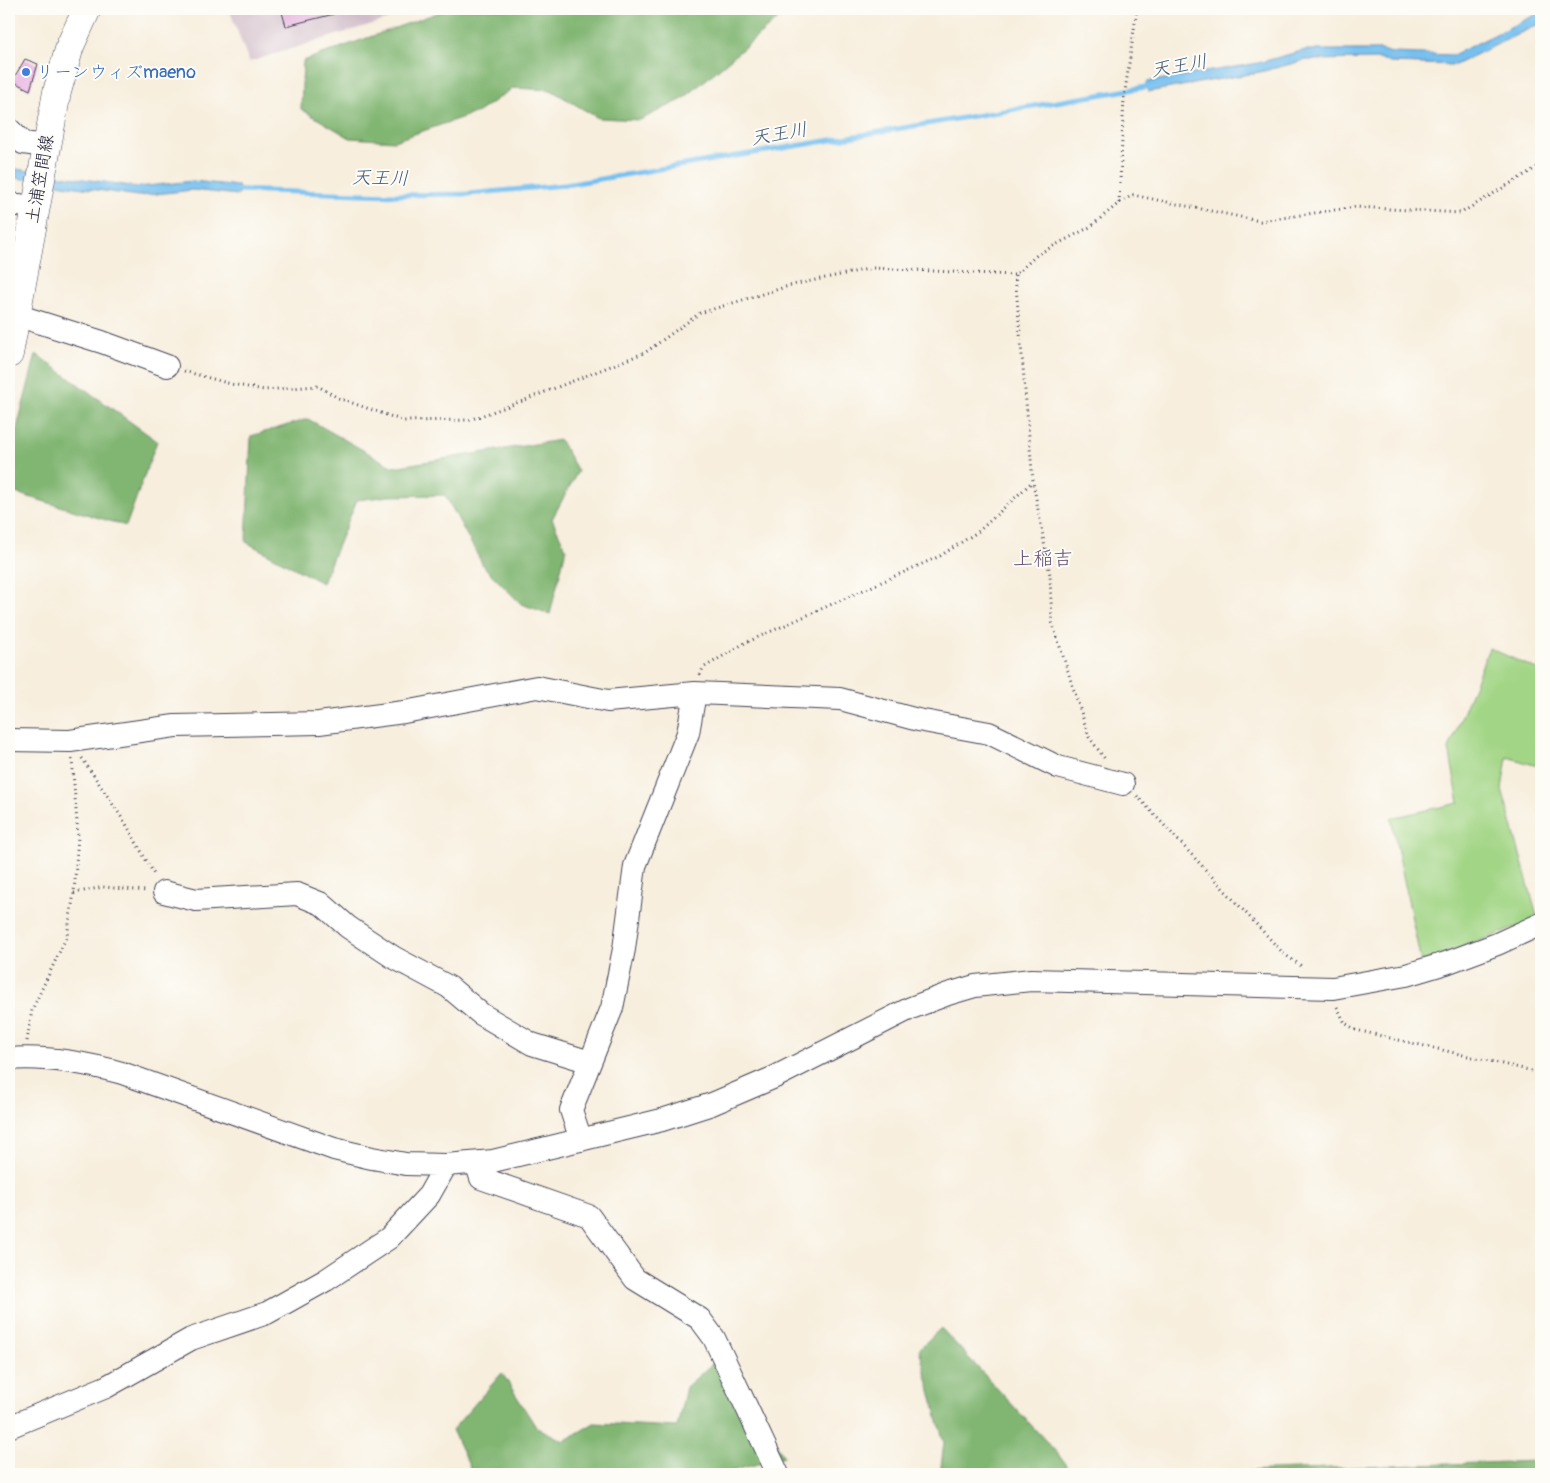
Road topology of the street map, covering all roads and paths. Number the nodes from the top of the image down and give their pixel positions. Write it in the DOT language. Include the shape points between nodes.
graph roads {
  1 [pos="87,9"];
  2 [pos="1137,9"];
  3 [pos="9,129"];
  4 [pos="45,155"];
  5 [pos="1541,165"];
  6 [pos="37,200"];
  7 [pos="1119,203"];
  8 [pos="9,204"];
  9 [pos="1015,275"];
  10 [pos="16,315"];
  11 [pos="9,354"];
  12 [pos="166,366"];
  13 [pos="1033,482"];
  14 [pos="695,692"];
  15 [pos="9,740"];
  16 [pos="70,741"];
  17 [pos="1123,784"];
  18 [pos="164,892"];
  19 [pos="74,893"];
  20 [pos="1541,924"];
  21 [pos="1333,988"];
  22 [pos="17,1059"];
  23 [pos="590,1062"];
  24 [pos="1541,1073"];
  25 [pos="581,1140"];
  26 [pos="476,1163"];
  27 [pos="446,1165"];
  28 [pos="9,1427"];
  29 [pos="778,1474"];
  1 -- 4 [label="main road, 土浦笠間線" via="63,68"];
  2 -- 7 [label="path" via="1124,98"];
  3 -- 4 [label="street" via="23,143"];
  4 -- 6 [label="main road, 土浦笠間線"];
  5 -- 7 [label="path" via="1461,214 1355,207 1260,221 1134,195"];
  6 -- 8 [label="street"];
  6 -- 10 [label="main road, 土浦笠間線"];
  7 -- 9 [label="path" via="1090,227 1038,254"];
  9 -- 12 [label="path" via="873,268 792,285 700,313 646,352 469,420 404,421 338,398 318,386 264,390"];
  9 -- 13 [label="path"];
  10 -- 11 [label="main road, 土浦笠間線"];
  10 -- 12 [label="street"];
  13 -- 14 [label="path" via="979,531 940,556 745,642 703,668"];
  13 -- 17 [label="path" via="1050,575 1052,622 1089,736"];
  14 -- 16 [label="street" via="608,700 537,687 404,712 319,723 175,726"];
  14 -- 17 [label="street" via="840,699 918,720 989,733 1058,766"];
  14 -- 23 [label="street" via="688,734 635,866 612,1008"];
  15 -- 16 [label="street"];
  16 -- 18 [label="path" via="126,824"];
  16 -- 19 [label="path" via="78,836"];
  17 -- 21 [label="path" via="1142,800 1284,954"];
  18 -- 19 [label="path" via="103,887"];
  18 -- 23 [label="street" via="196,900 297,894 322,904 348,928 449,987 482,1014 532,1044"];
  19 -- 22 [label="path" via="67,936 32,1010"];
  20 -- 21 [label="street" via="1446,963 1406,975"];
  21 -- 24 [label="path" via="1345,1023 1356,1030"];
  21 -- 25 [label="street" via="1031,980 975,986 911,1008 775,1077 712,1104"];
  22 -- 27 [label="street" via="89,1064 334,1149 406,1164"];
  23 -- 25 [label="street" via="571,1110"];
  25 -- 26 [label="street"];
  26 -- 27 [label="street"];
  26 -- 29 [label="street" via="481,1178 589,1216 635,1279 700,1319 714,1338"];
  27 -- 28 [label="street" via="429,1195 389,1238 326,1280 268,1313 190,1339 106,1387"];
}
